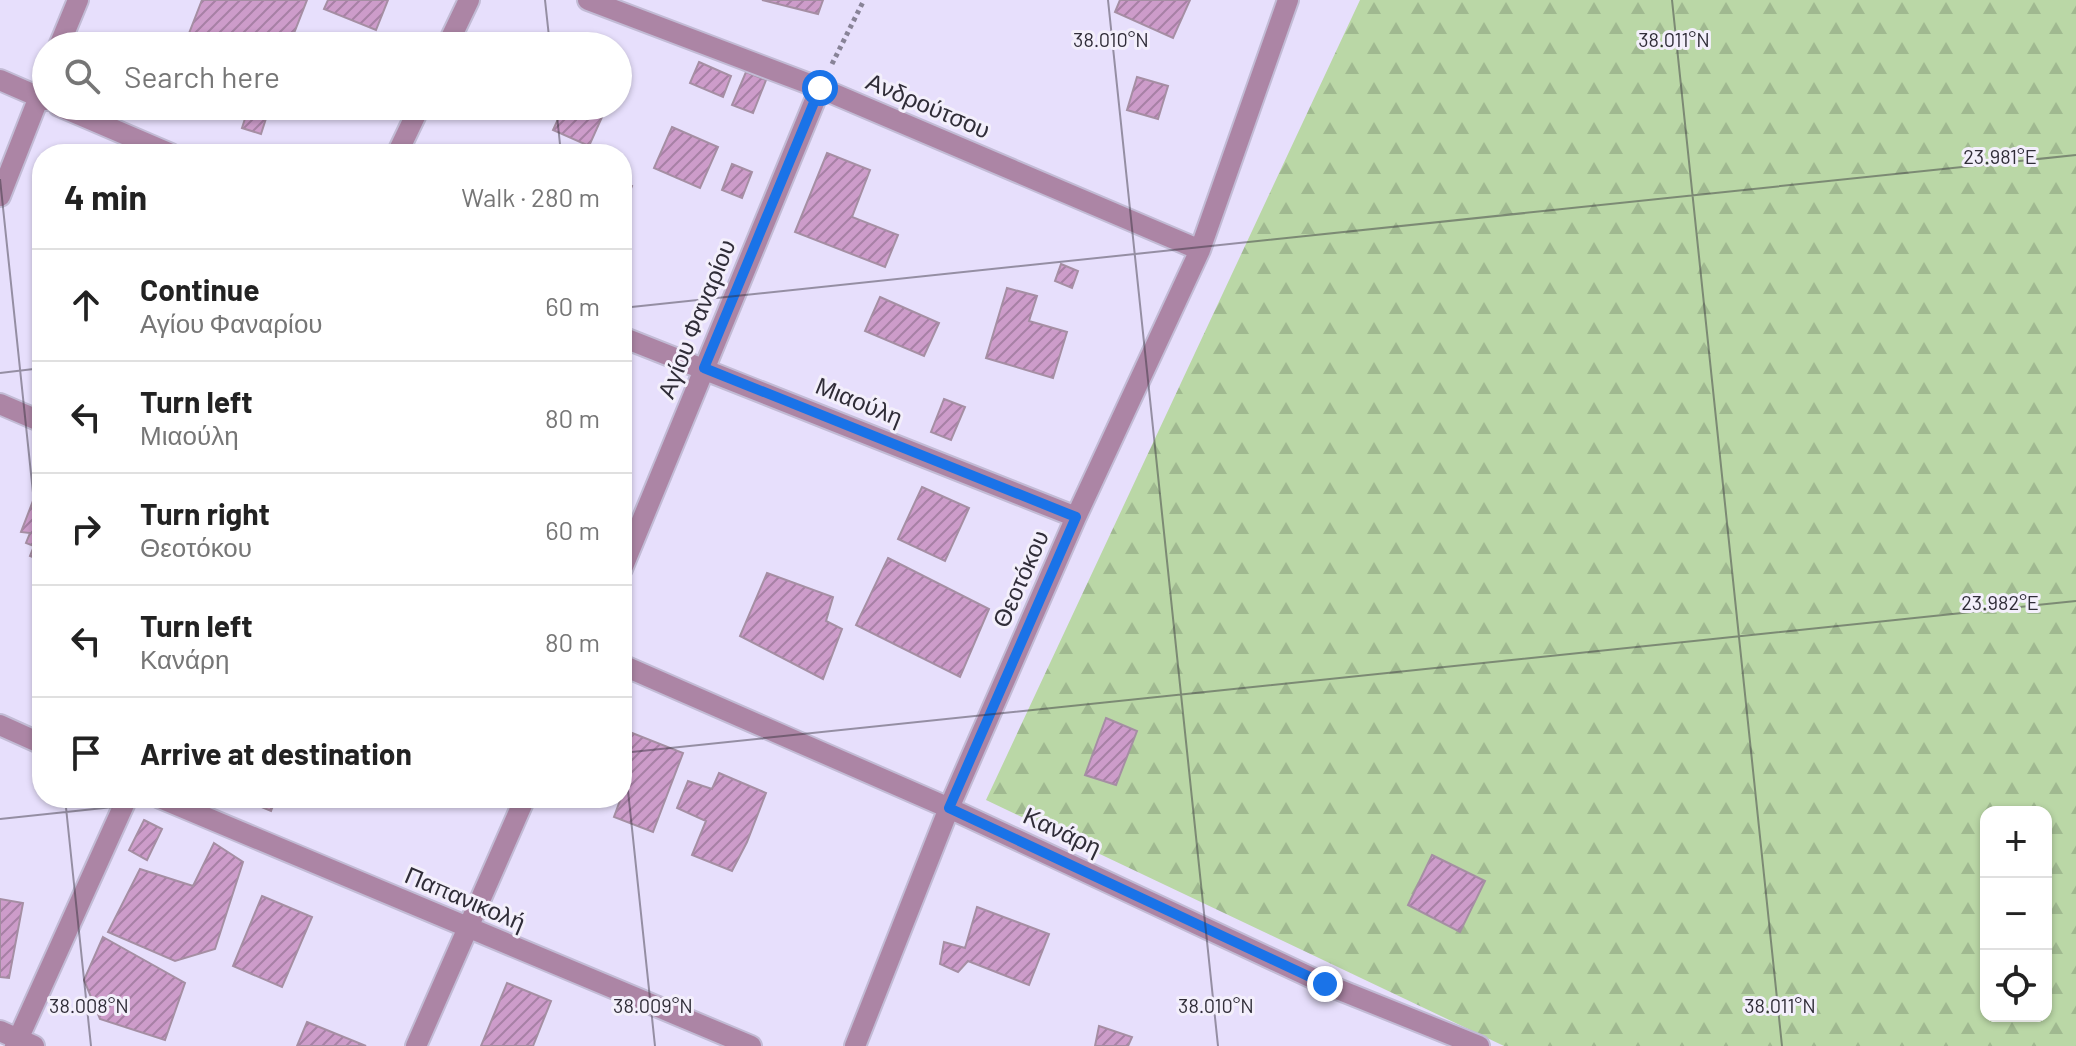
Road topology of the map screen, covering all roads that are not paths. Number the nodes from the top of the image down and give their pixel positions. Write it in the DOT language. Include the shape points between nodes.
graph roads {
  1 [pos="78,0"];
  2 [pos="469,0"];
  3 [pos="588,0"];
  4 [pos="1288,0"];
  5 [pos="65,32"];
  6 [pos="454,32"];
  7 [pos="0,80"];
  8 [pos="820,88"];
  9 [pos="32,89"];
  10 [pos="32,120"];
  11 [pos="92,120"];
  12 [pos="413,120"];
  13 [pos="148,144"];
  14 [pos="402,144"];
  15 [pos="0,196"];
  16 [pos="1200,250"];
  17 [pos="632,341"];
  18 [pos="704,368"];
  19 [pos="0,404"];
  20 [pos="32,418"];
  21 [pos="1076,517"];
  22 [pos="632,544"];
  23 [pos="632,669"];
  24 [pos="0,725"];
  25 [pos="32,739"];
  26 [pos="122,808"];
  27 [pos="184,808"];
  28 [pos="521,808"];
  29 [pos="949,808"];
  30 [pos="468,929"];
  31 [pos="17,1040"];
  32 [pos="416,1046"];
  33 [pos="751,1046"];
  34 [pos="855,1046"];
  35 [pos="1479,1046"];
  1 -- 5 [label="street"];
  2 -- 6 [label="street"];
  3 -- 8 [label="street, Ανδρούτσου"];
  4 -- 16 [label="street, Θεοτόκου"];
  7 -- 9 [label="street"];
  8 -- 16 [label="street, Ανδρούτσου"];
  8 -- 18 [label="street, Αγίου Φαναρίου"];
  10 -- 15 [label="street"];
  11 -- 13 [label="street"];
  12 -- 14 [label="street"];
  16 -- 21 [label="street, Θεοτόκου"];
  17 -- 18 [label="street, Μιαούλη"];
  18 -- 21 [label="street, Μιαούλη"];
  18 -- 22 [label="street, Αγίου Φαναρίου"];
  19 -- 20 [label="street"];
  21 -- 29 [label="street, Θεοτόκου"];
  23 -- 29 [label="street, Κανάρη"];
  24 -- 25 [label="street"];
  26 -- 31 [label="street"];
  27 -- 30 [label="street, Παπανικολή"];
  28 -- 30 [label="street"];
  29 -- 34 [label="street, Θεοτόκου"];
  29 -- 35 [label="street, Κανάρη" via="1325,984"];
  30 -- 32 [label="street"];
  30 -- 33 [label="street, Παπανικολή"];
}
